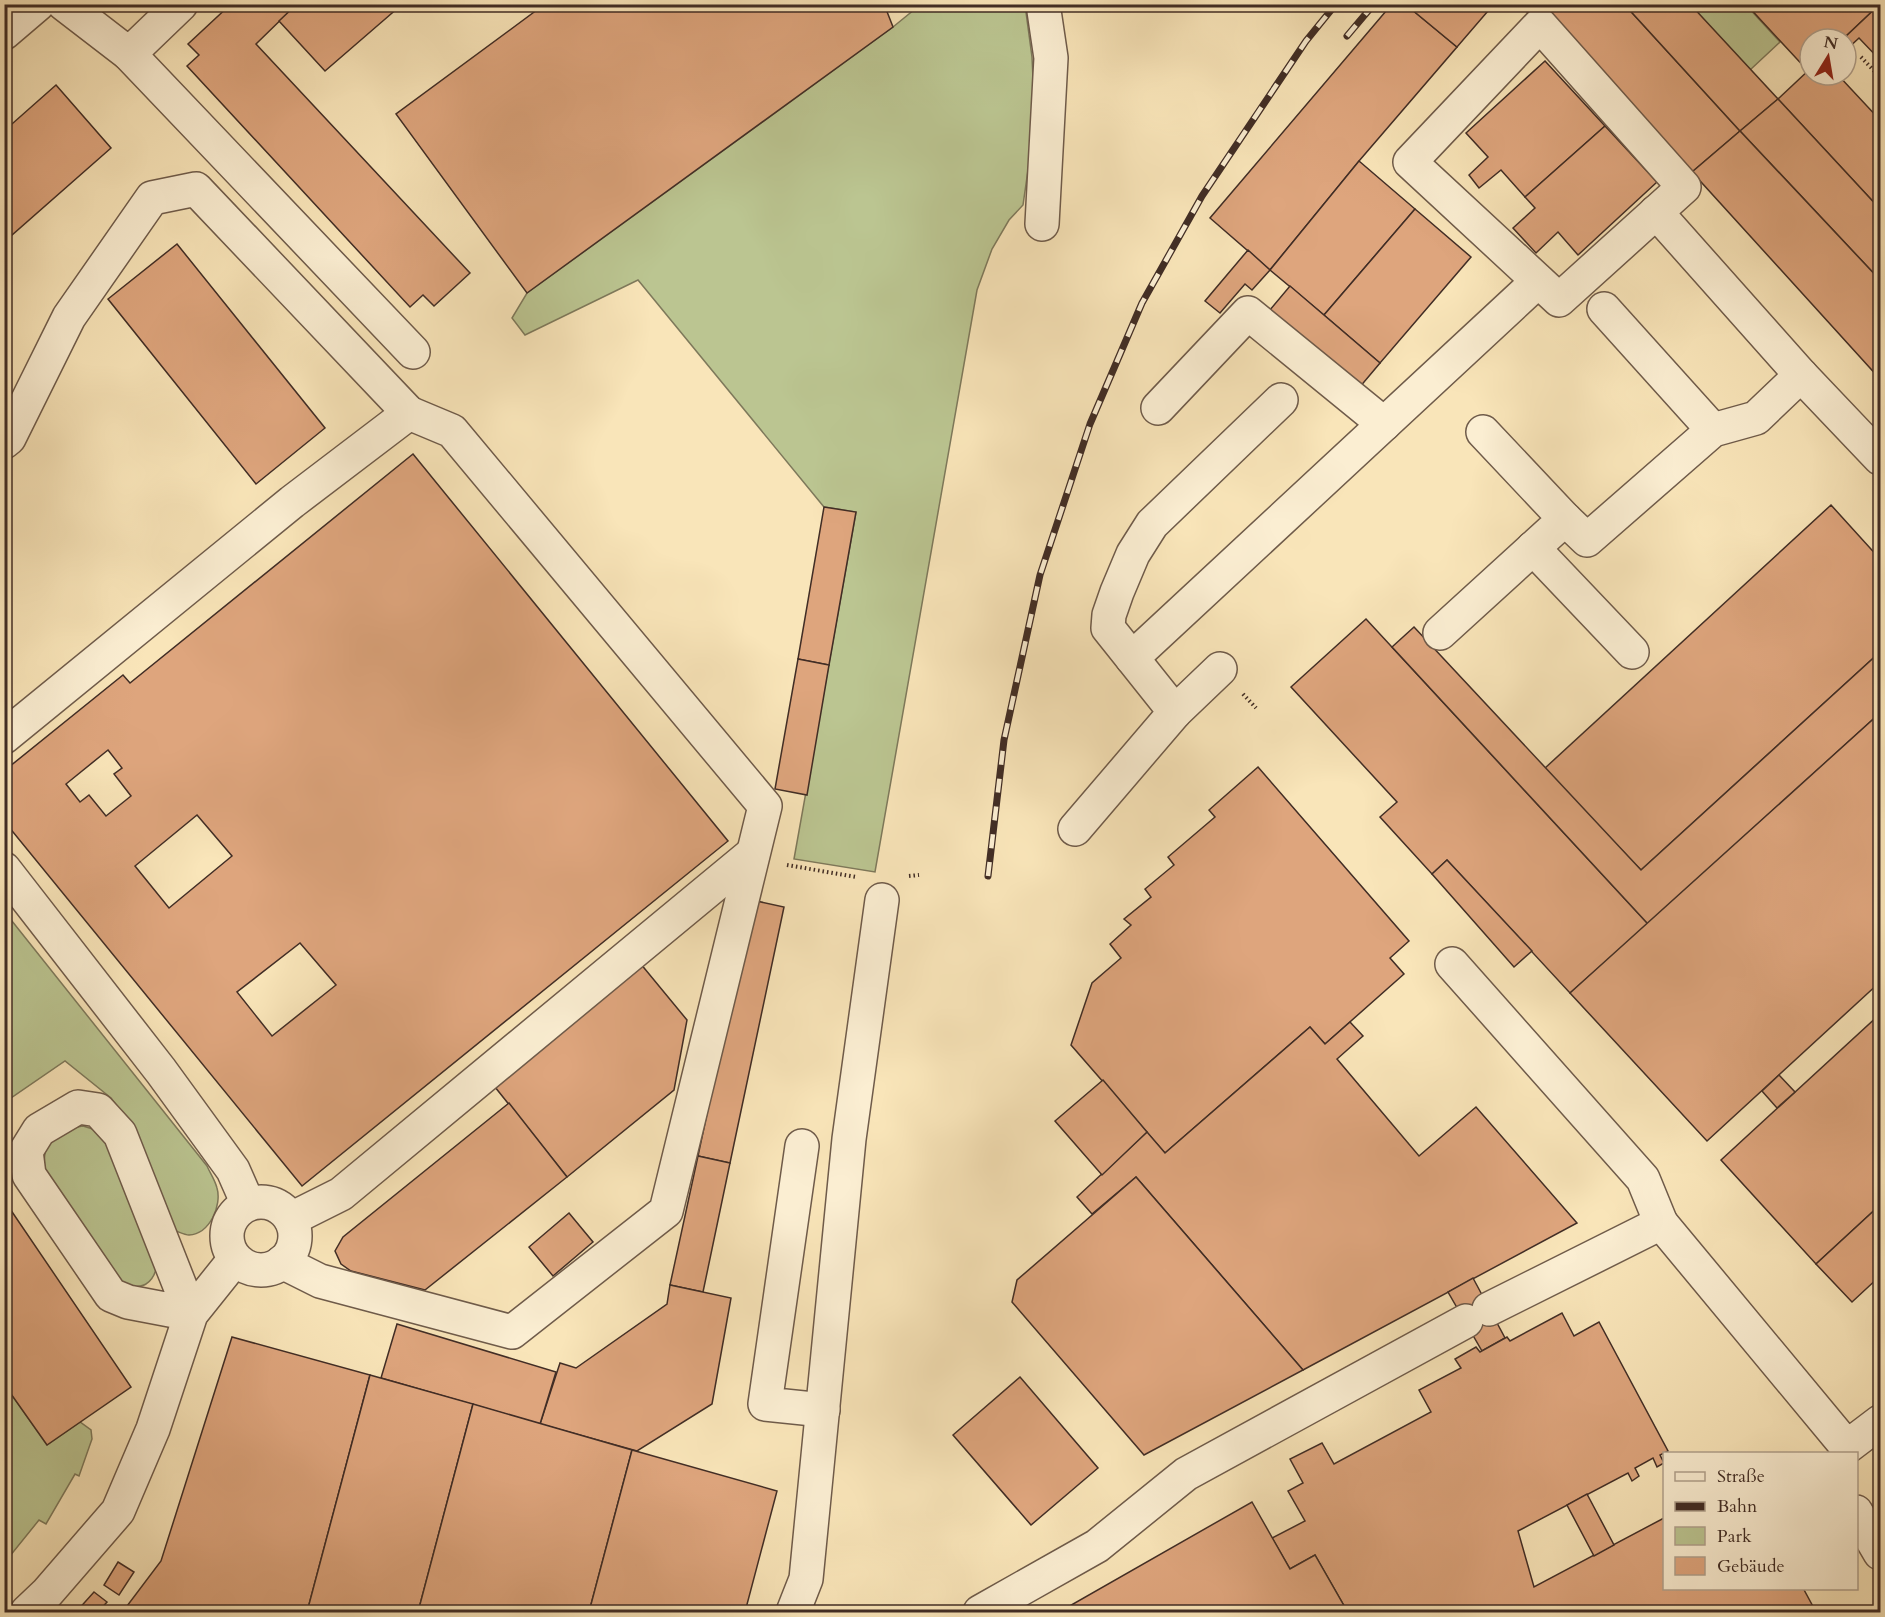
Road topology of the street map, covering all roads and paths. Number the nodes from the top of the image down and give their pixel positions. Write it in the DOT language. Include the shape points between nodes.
graph roads {
  1 [pos="38,4"];
  2 [pos="64,4"];
  3 [pos="181,4"];
  4 [pos="1043,4"];
  5 [pos="4,33"];
  6 [pos="129,54"];
  7 [pos="1861,57"];
  8 [pos="1881,77"];
  9 [pos="1656,212"];
  10 [pos="1042,225"];
  11 [pos="1538,281"];
  12 [pos="1604,309"];
  13 [pos="413,352"];
  14 [pos="1802,375"];
  15 [pos="1281,400"];
  16 [pos="1158,408"];
  17 [pos="409,413"];
  18 [pos="1384,424"];
  19 [pos="1713,430"];
  20 [pos="1484,432"];
  21 [pos="4,442"];
  22 [pos="1881,458"];
  23 [pos="1565,519"];
  24 [pos="1533,548"];
  25 [pos="1440,633"];
  26 [pos="1632,652"];
  27 [pos="1132,658"];
  28 [pos="1220,669"];
  29 [pos="1176,712"];
  30 [pos="4,737"];
  31 [pos="1075,829"];
  32 [pos="752,854"];
  33 [pos="793,867"];
  34 [pos="4,868"];
  35 [pos="858,877"];
  36 [pos="882,900"];
  37 [pos="1452,964"];
  38 [pos="500,1092"];
  39 [pos="446,1107"];
  40 [pos="802,1146"];
  41 [pos="248,1204"];
  42 [pos="291,1219"];
  43 [pos="1661,1223"];
  44 [pos="235,1259"];
  45 [pos="282,1262"];
  46 [pos="191,1314"];
  47 [pos="823,1410"];
  48 [pos="1881,1422"];
  49 [pos="1847,1450"];
  50 [pos="1858,1514"];
  51 [pos="1881,1553"];
  52 [pos="27,1612"];
  53 [pos="793,1612"];
  54 [pos="980,1612"];
  1 -- 5 [label="street"];
  2 -- 6 [label="street"];
  3 -- 6 [label="street"];
  4 -- 10 [label="street" via="1051,58"];
  6 -- 13 [label="street"];
  7 -- 8 [label="path"];
  9 -- 11 [label="street" via="1559,300"];
  9 -- 11 [label="street" via="1684,187 1540,25 1410,162"];
  9 -- 14 [label="street"];
  11 -- 18 [label="street"];
  12 -- 19 [label="street"];
  14 -- 19 [label="street" via="1756,418"];
  14 -- 22 [label="street"];
  15 -- 27 [label="street" via="1158,517 1133,554 1108,622 1111,632"];
  16 -- 18 [label="street" via="1248,313"];
  17 -- 21 [label="street" via="196,189 152,198 69,317"];
  17 -- 30 [label="street" via="292,502"];
  17 -- 32 [label="street" via="452,431 765,806"];
  18 -- 27 [label="street"];
  19 -- 23 [label="street" via="1587,540"];
  20 -- 23 [label="street"];
  23 -- 24 [label="street"];
  24 -- 25 [label="street"];
  24 -- 26 [label="street"];
  27 -- 29 [label="street"];
  28 -- 29 [label="street"];
  29 -- 31 [label="street"];
  32 -- 39 [label="street"];
  32 -- 45 [label="street" via="666,1211 512,1332 320,1281"];
  33 -- 35 [label="path"];
  34 -- 41 [label="street" via="233,1170"];
  36 -- 47 [label="street" via="849,1139"];
  37 -- 43 [label="street" via="1643,1179"];
  38 -- 39 [label="street"];
  39 -- 42 [label="street" via="341,1194"];
  40 -- 47 [label="street" via="765,1404"];
  41 -- 42 [label="street" via="267,1202 285,1211"];
  41 -- 44 [label="street" via="238,1210 227,1228 229,1250"];
  42 -- 45 [label="street" via="295,1238"];
  43 -- 49 [label="street"];
  43 -- 54 [label="street" via="1478,1315 1186,1474 1097,1546"];
  44 -- 45 [label="street" via="263,1270"];
  44 -- 46 [label="street"];
  46 -- 46 [label="street" via="120,1134 98,1110 78,1107 39,1130 26,1151 29,1175 111,1295"];
  46 -- 52 [label="street" via="153,1430 118,1511"];
  47 -- 53 [label="street" via="806,1579"];
  48 -- 49 [label="street"];
  50 -- 51 [label="street"];
}
